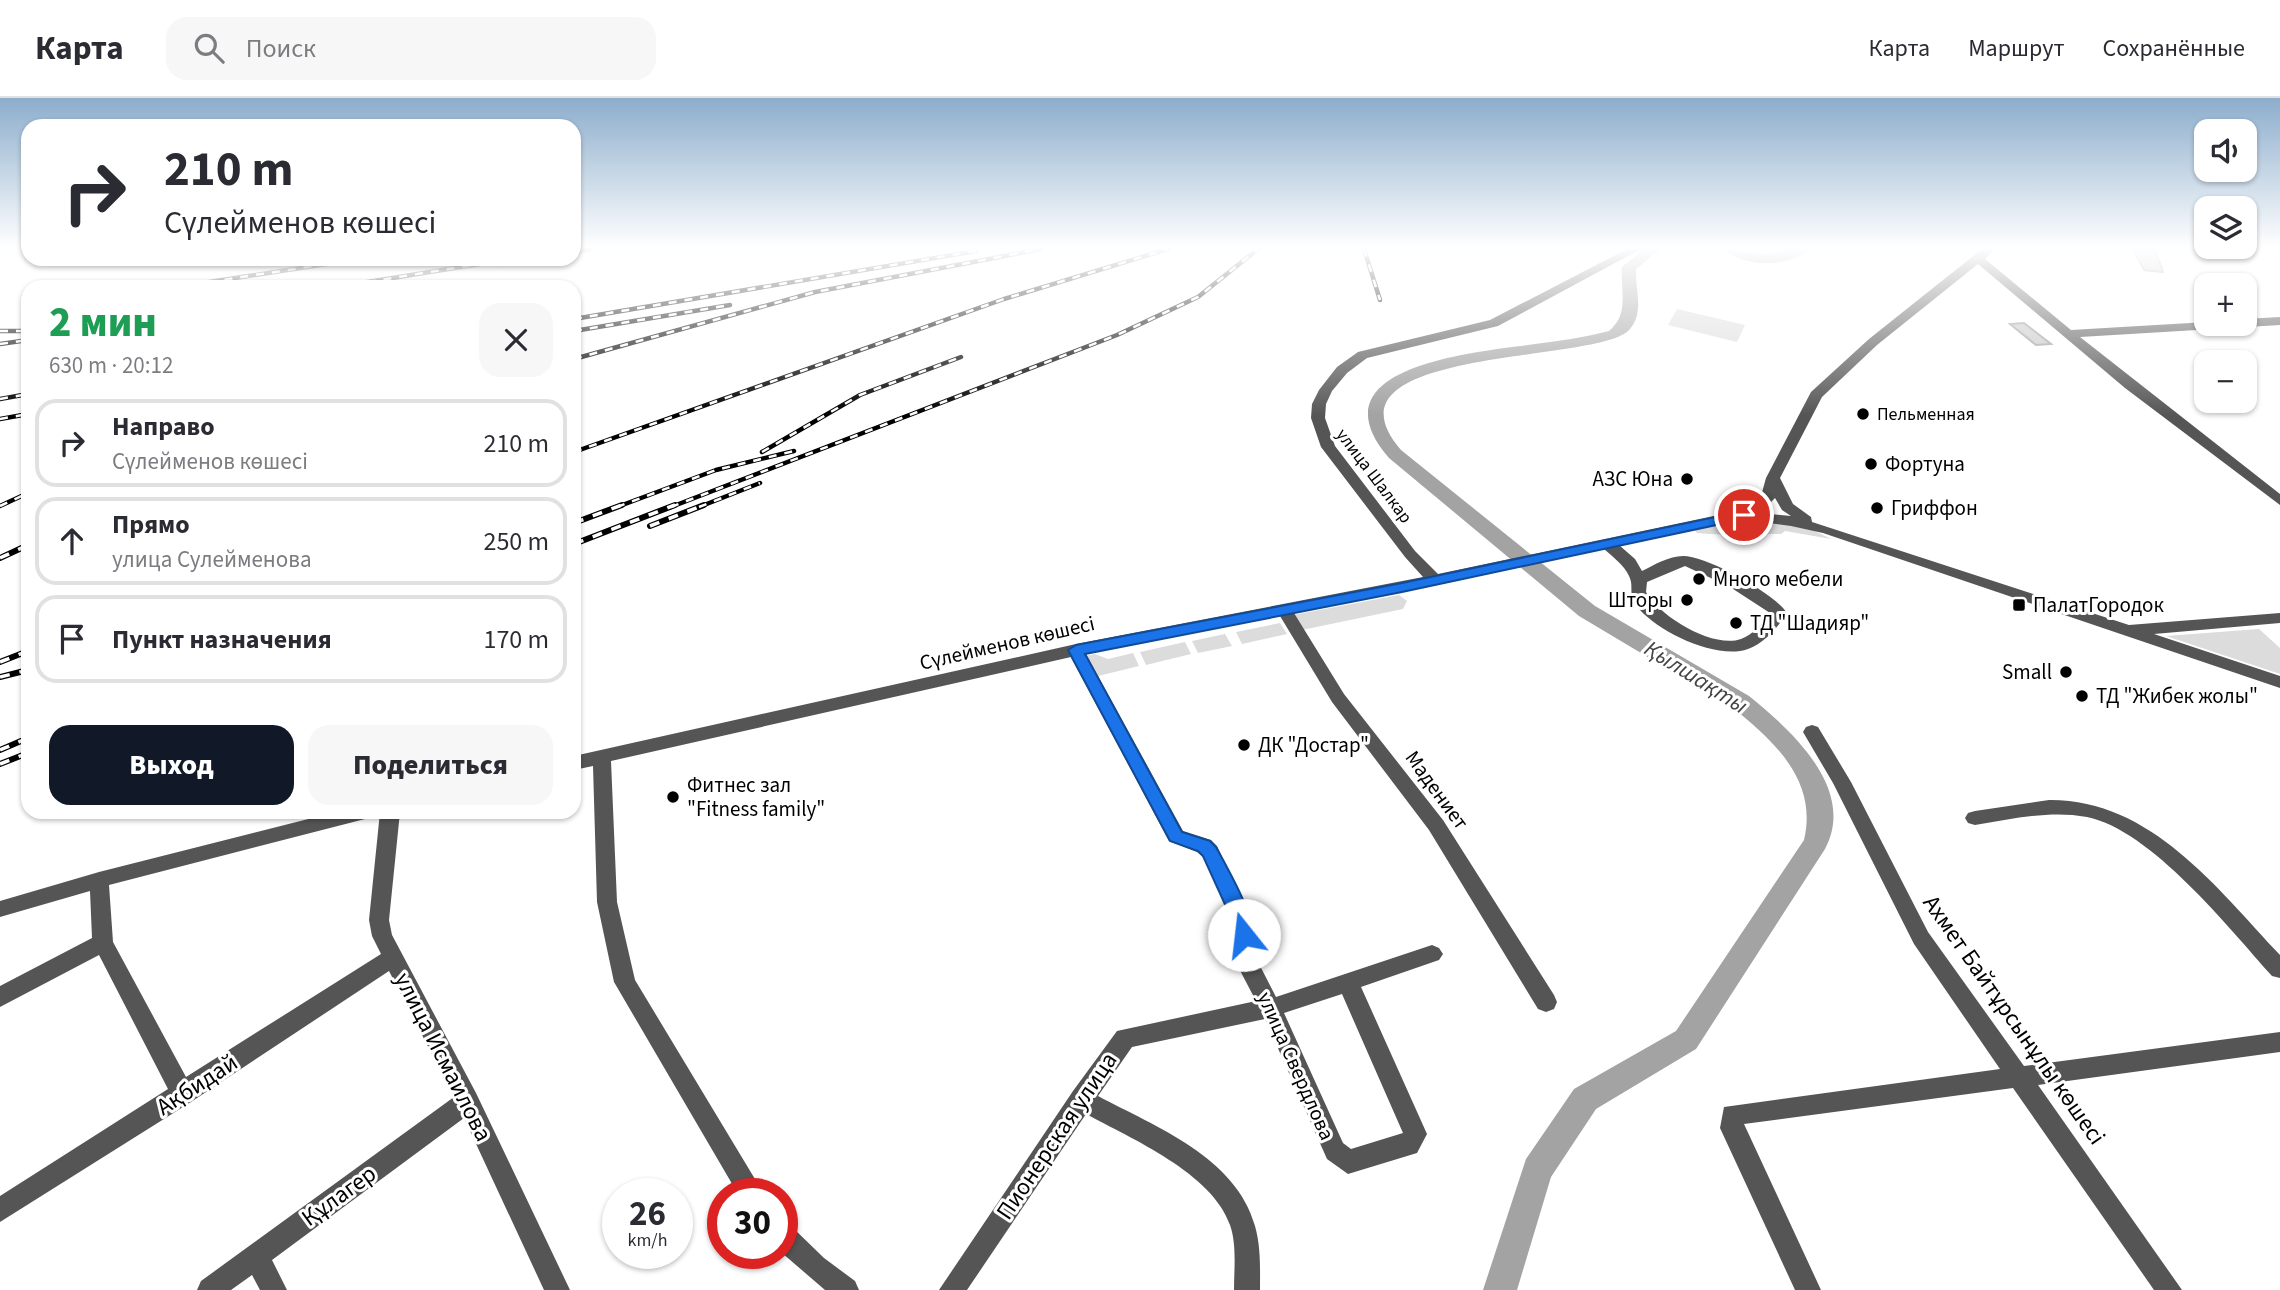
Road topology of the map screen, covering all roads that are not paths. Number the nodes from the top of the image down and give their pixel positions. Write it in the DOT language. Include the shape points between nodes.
graph roads {
  1 [pos="1529,305"];
  2 [pos="1920,305"];
  3 [pos="2033,305"];
  4 [pos="2280,321"];
  5 [pos="2257,322"];
  6 [pos="2194,326"];
  7 [pos="2068,334"];
  8 [pos="1773,478"];
  9 [pos="2280,501"];
  10 [pos="1744,515"];
  11 [pos="1828,530"];
  12 [pos="1606,542"];
  13 [pos="1639,579"];
  14 [pos="1435,580"];
  15 [pos="1284,610"];
  16 [pos="2280,618"];
  17 [pos="2124,631"];
  18 [pos="1076,650"];
  19 [pos="2280,682"];
  20 [pos="1812,733"];
  21 [pos="602,757"];
  22 [pos="581,762"];
  23 [pos="1975,818"];
  24 [pos="338,819"];
  25 [pos="389,819"];
  26 [pos="99,880"];
  27 [pos="0,909"];
  28 [pos="103,943"];
  29 [pos="1432,954"];
  30 [pos="392,958"];
  31 [pos="2280,969"];
  32 [pos="1348,982"];
  33 [pos="0,997"];
  34 [pos="1546,1002"];
  35 [pos="1272,1008"];
  36 [pos="2280,1042"];
  37 [pos="2019,1075"];
  38 [pos="183,1094"];
  39 [pos="1081,1099"];
  40 [pos="468,1101"];
  41 [pos="742,1178"];
  42 [pos="0,1210"];
  43 [pos="798,1251"];
  44 [pos="256,1256"];
  45 [pos="209,1290"];
  46 [pos="274,1290"];
  47 [pos="557,1290"];
  48 [pos="846,1290"];
  49 [pos="952,1290"];
  50 [pos="1247,1290"];
  51 [pos="1808,1290"];
  52 [pos="2169,1290"];
  1 -- 14 [label="street, улица Шалкар" via="1494,323 1363,355 1342,370 1319,404 1318,418 1328,447"];
  2 -- 8 [label="street" via="1816,395"];
  3 -- 7 [label="street"];
  4 -- 5 [label="street"];
  6 -- 7 [label="street"];
  7 -- 9 [label="street"];
  8 -- 10 [label="street" via="1763,505"];
  8 -- 11 [label="street" via="1787,508"];
  10 -- 11 [label="street"];
  10 -- 12 [label="street, Сүлейменов көшесі"];
  11 -- 17 [label="street"];
  12 -- 13 [label="street"];
  12 -- 14 [label="street, Сүлейменов көшесі"];
  13 -- 13 [label="street" via="1673,563 1691,562 1769,602 1779,613 1751,641 1715,646 1649,609 1636,593"];
  14 -- 15 [label="street, Сүлейменов көшесі"];
  15 -- 18 [label="street, Сүлейменов көшесі"];
  15 -- 34 [label="street, Мадениет" via="1338,698 1436,825"];
  16 -- 17 [label="street"];
  17 -- 19 [label="street"];
  18 -- 21 [label="street, Сүлейменов көшесі"];
  18 -- 35 [label="street, улица Свердлова" via="1176,836 1209,852 1243,922 1245,959"];
  20 -- 37 [label="street, Ахмет Байтұрсынұлы көшесі" via="1849,793 1921,938"];
  21 -- 22 [label="street, Сүлейменов көшесі"];
  21 -- 41 [label="street" via="607,902 625,982"];
  23 -- 31 [label="street" via="2078,808 2111,817 2145,837 2210,895"];
  24 -- 26 [label="street"];
  25 -- 30 [label="street, улица Исмаилова" via="379,920"];
  26 -- 27 [label="street"];
  26 -- 28 [label="street"];
  28 -- 33 [label="street"];
  28 -- 38 [label="street"];
  29 -- 32 [label="street, Пионерская улица"];
  30 -- 38 [label="street, Ақбидай"];
  30 -- 40 [label="street, улица Исмаилова"];
  32 -- 35 [label="street, Пионерская улица"];
  32 -- 35 [label="street, улица Свердлова" via="1415,1133 1409,1145 1354,1161 1342,1160"];
  35 -- 39 [label="street, Пионерская улица" via="1125,1038"];
  36 -- 37 [label="street"];
  37 -- 51 [label="street" via="1732,1115 1732,1128"];
  37 -- 52 [label="street, Ахмет Байтұрсынұлы көшесі"];
  38 -- 42 [label="street, Ақбидай"];
  39 -- 49 [label="street, Пионерская улица"];
  39 -- 50 [label="street" via="1202,1168 1227,1192 1242,1221 1247,1245"];
  40 -- 44 [label="street, Құлагер"];
  40 -- 47 [label="street, улица Исмаилова"];
  43 -- 48 [label="street"];
  44 -- 45 [label="street, Құлагер"];
  44 -- 46 [label="street"];
}
